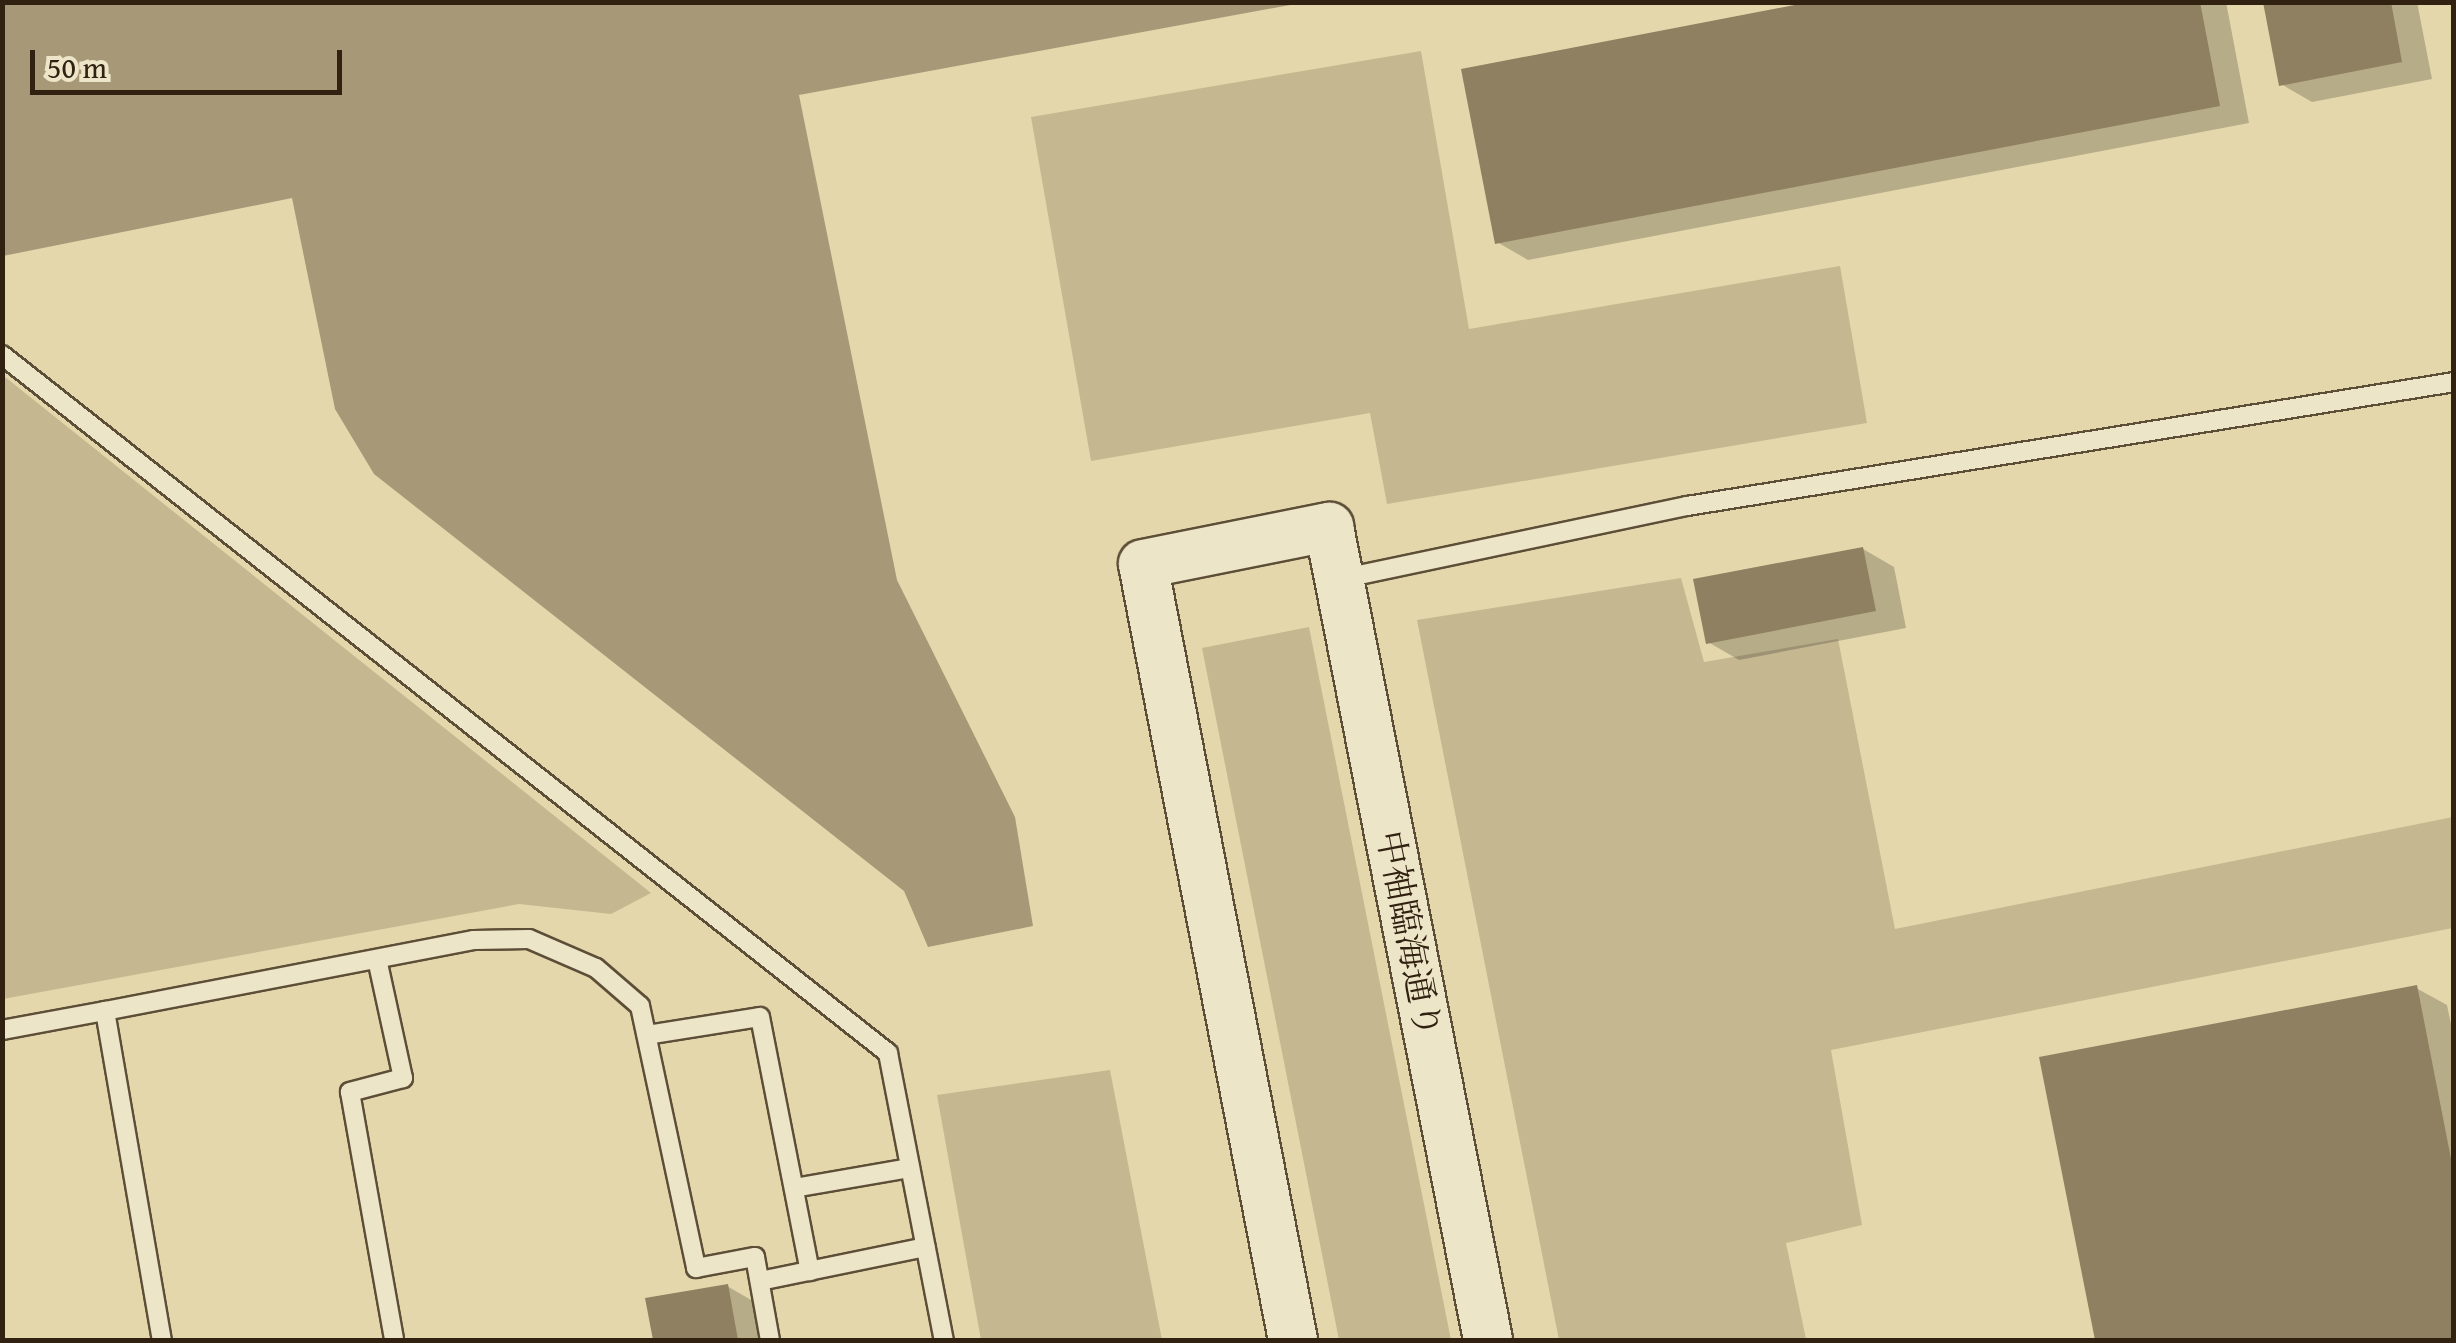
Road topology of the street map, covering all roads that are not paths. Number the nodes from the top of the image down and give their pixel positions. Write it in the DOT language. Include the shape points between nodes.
graph roads {
  1 [pos="2,355"];
  2 [pos="2454,382"];
  3 [pos="1339,579"];
  4 [pos="377,960"];
  5 [pos="105,1011"];
  6 [pos="2,1030"];
  7 [pos="646,1035"];
  8 [pos="910,1168"];
  9 [pos="794,1188"];
  10 [pos="926,1247"];
  11 [pos="810,1271"];
  12 [pos="760,1281"];
  13 [pos="162,1340"];
  14 [pos="394,1340"];
  15 [pos="770,1340"];
  16 [pos="944,1340"];
  17 [pos="1293,1340"];
  18 [pos="1488,1340"];
  1 -- 8 [label="lane" via="888,1053"];
  2 -- 3 [label="lane" via="1688,506"];
  3 -- 17 [label="street, 中袖臨海通り" via="1329,527 1143,564"];
  3 -- 18 [label="street, 中袖臨海通り"];
  4 -- 5 [label="lane"];
  4 -- 7 [label="lane" via="474,940 529,939 596,968 640,1006"];
  4 -- 14 [label="lane" via="403,1078 350,1092"];
  5 -- 6 [label="lane"];
  5 -- 13 [label="lane"];
  7 -- 9 [label="lane" via="760,1017"];
  7 -- 12 [label="lane" via="696,1268 756,1258"];
  8 -- 9 [label="lane"];
  8 -- 10 [label="lane"];
  9 -- 11 [label="lane"];
  10 -- 11 [label="lane"];
  10 -- 16 [label="lane"];
  11 -- 12 [label="lane"];
  12 -- 15 [label="lane"];
}
